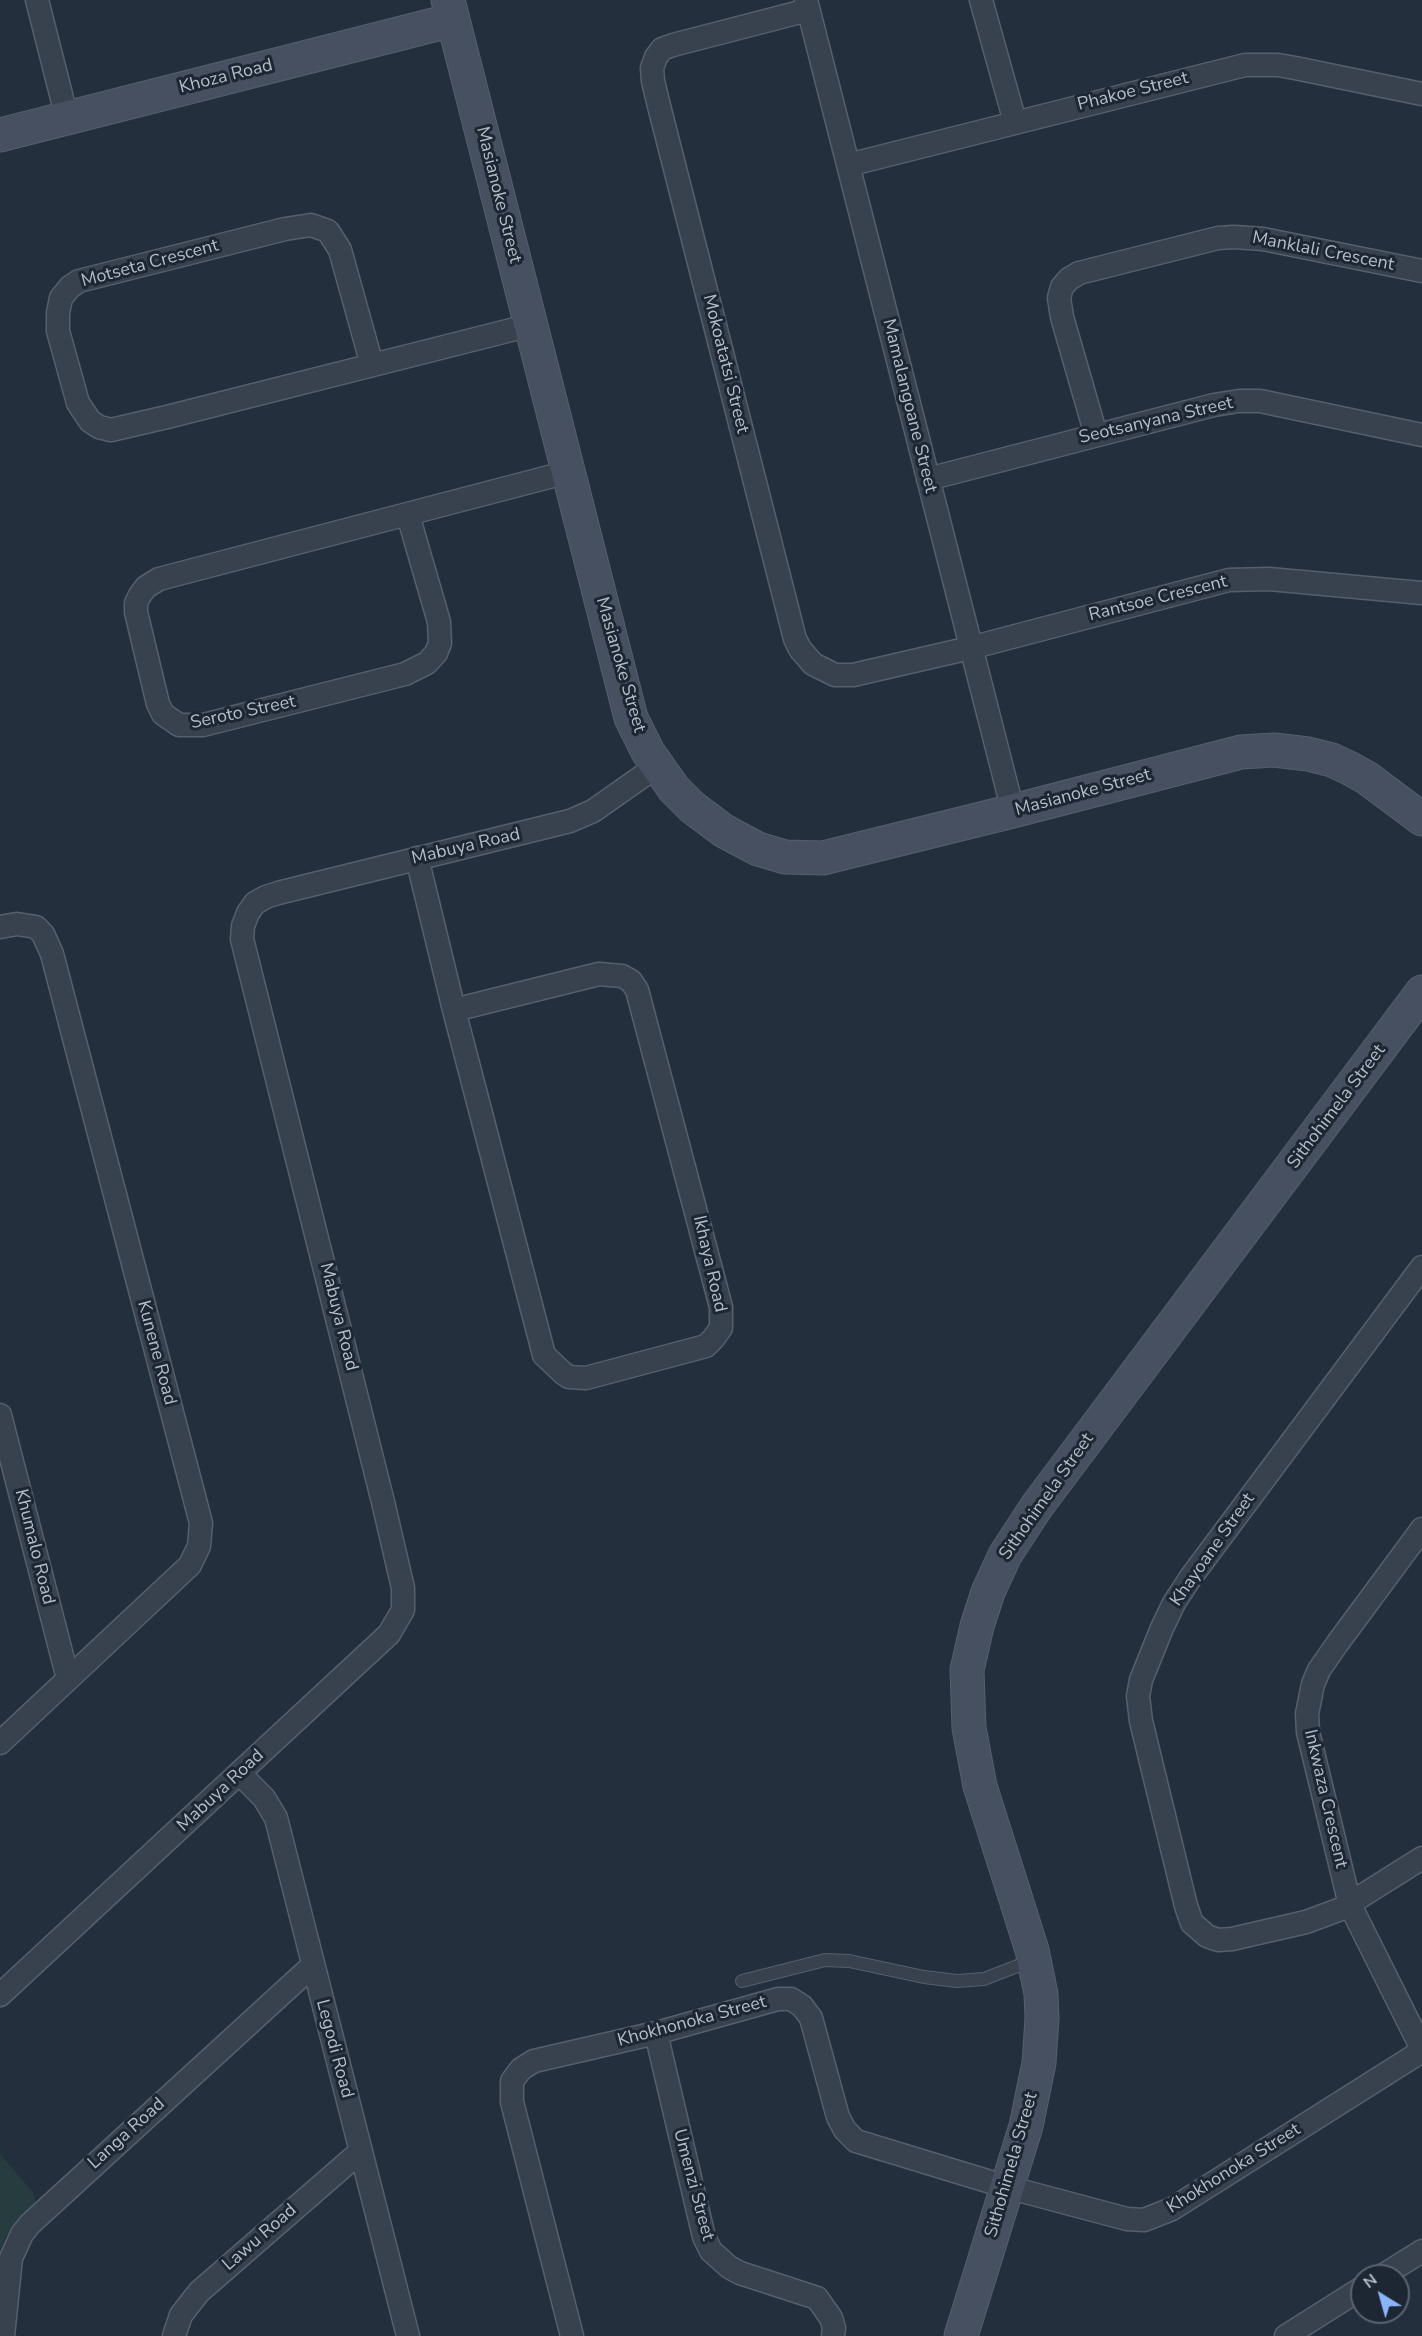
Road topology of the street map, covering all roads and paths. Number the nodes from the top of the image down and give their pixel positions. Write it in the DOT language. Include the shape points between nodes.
graph roads {
  1 [pos="37,0"];
  2 [pos="981,0"];
  3 [pos="807,5"];
  4 [pos="450,10"];
  5 [pos="1422,94"];
  6 [pos="67,118"];
  7 [pos="1015,122"];
  8 [pos="0,135"];
  9 [pos="848,165"];
  10 [pos="1422,271"];
  11 [pos="531,325"];
  12 [pos="372,365"];
  13 [pos="1095,435"];
  14 [pos="1422,435"];
  15 [pos="568,472"];
  16 [pos="928,478"];
  17 [pos="408,515"];
  18 [pos="1422,593"];
  19 [pos="970,648"];
  20 [pos="657,766"];
  21 [pos="1013,811"];
  22 [pos="1422,819"];
  23 [pos="417,858"];
  24 [pos="0,927"];
  25 [pos="1422,992"];
  26 [pos="454,1010"];
  27 [pos="1422,1267"];
  28 [pos="0,1415"];
  29 [pos="1422,1530"];
  30 [pos="68,1679"];
  31 [pos="0,1743"];
  32 [pos="240,1774"];
  33 [pos="1422,1858"];
  34 [pos="1350,1905"];
  35 [pos="1034,1960"];
  36 [pos="312,1965"];
  37 [pos="742,1981"];
  38 [pos="0,1995"];
  39 [pos="656,2033"];
  40 [pos="1422,2050"];
  41 [pos="361,2151"];
  42 [pos="1007,2187"];
  43 [pos="1422,2251"];
  44 [pos="1401,2264"];
  45 [pos="1350,2296"];
  46 [pos="3,2336"];
  47 [pos="174,2336"];
  48 [pos="408,2336"];
  49 [pos="572,2336"];
  50 [pos="833,2336"];
  51 [pos="961,2336"];
  52 [pos="1286,2336"];
  1 -- 6 [label="street"];
  2 -- 7 [label="street"];
  3 -- 9 [label="street, Mamalangoane Street"];
  3 -- 19 [label="street, Mokoatatsi Street" via="663,49 652,68 659,106 800,649 813,664 835,675 853,675"];
  4 -- 6 [label="street, Khoza Road"];
  4 -- 11 [label="street, Masianoke Street"];
  5 -- 7 [label="street, Phakoe Street" via="1287,66 1245,65"];
  6 -- 8 [label="street, Khoza Road"];
  7 -- 9 [label="street, Phakoe Street"];
  9 -- 16 [label="street, Mamalangoane Street"];
  10 -- 13 [label="street, Manklali Crescent" via="1263,239 1234,237 1079,273 1062,286 1059,298"];
  11 -- 12 [label="street"];
  11 -- 15 [label="street, Masianoke Street"];
  12 -- 12 [label="street, Motseta Crescent" via="111,430 99,427 83,413 58,331 58,313 61,298 79,281 285,229 319,226 340,250"];
  13 -- 14 [label="street, Seotsanyana Street" via="1247,400"];
  13 -- 16 [label="street, Seotsanyana Street"];
  15 -- 17 [label="street, Seroto Street"];
  15 -- 20 [label="street, Masianoke Street" via="631,718"];
  16 -- 19 [label="street, Mamalangoane Street"];
  17 -- 17 [label="street, Seroto Street" via="174,574 146,587 136,603 136,612 163,714 179,725 203,725 405,674 427,663 440,643 439,622"];
  18 -- 19 [label="street, Rantsoe Crescent" via="1269,579 1229,580"];
  19 -- 21 [label="street, Mamalangoane Street"];
  20 -- 21 [label="street, Masianoke Street" via="692,807 724,831 758,849 785,857 823,858"];
  20 -- 23 [label="street, Mabuya Road" via="593,811 570,821"];
  21 -- 22 [label="street, Masianoke Street" via="1242,752 1274,750 1332,760 1367,778"];
  23 -- 26 [label="street, Ikhaya Road"];
  23 -- 32 [label="street, Mabuya Road" via="266,897 255,903 243,926 242,939 404,1600 389,1634"];
  24 -- 30 [label="street, Kunene Road" via="36,927 52,954 201,1523 199,1546 190,1565"];
  25 -- 35 [label="street, Sithohimela Street" via="1038,1506 1005,1555 988,1592 967,1670 969,1728 980,1786"];
  26 -- 26 [label="street, Ikhaya Road" via="544,1355 569,1377 586,1378 706,1346 721,1328 721,1307 637,990 631,981 599,974"];
  27 -- 34 [label="street, Khayoane Street" via="1191,1577 1162,1628 1138,1696 1186,1906 1198,1929 1224,1941 1306,1922"];
  28 -- 30 [label="street, Khumalo Road"];
  29 -- 34 [label="street, Inkwaza Crescent" via="1319,1670 1309,1699 1308,1732"];
  30 -- 31 [label="street, Kunene Road"];
  32 -- 36 [label="street, Legodi Road" via="264,1798 276,1818"];
  32 -- 38 [label="street, Mabuya Road"];
  33 -- 34 [label="street, Khayoane Street"];
  34 -- 40 [label="street, Inkwaza Crescent"];
  35 -- 37 [label="lane" via="984,1979 924,1977 849,1961 825,1960"];
  35 -- 42 [label="street, Sithohimela Street" via="1041,1994 1039,2062 1026,2126"];
  36 -- 41 [label="street, Legodi Road"];
  36 -- 46 [label="street, Langa Road" via="30,2224 11,2258"];
  39 -- 42 [label="street, Khokhonoka Street" via="778,1999 791,1999 811,2018 838,2117 856,2141"];
  39 -- 49 [label="street, Khokhonoka Street" via="534,2061 520,2069 512,2081 512,2102"];
  39 -- 50 [label="street, Umenzi Street" via="704,2237 711,2251 740,2272 817,2298 831,2318"];
  40 -- 42 [label="street, Khokhonoka Street" via="1156,2217 1126,2219"];
  41 -- 47 [label="street, Lawu Road" via="199,2292 181,2315"];
  41 -- 48 [label="street, Legodi Road"];
  42 -- 51 [label="street, Sithohimela Street"];
  43 -- 44 [label="street"];
  45 -- 52 [label="street"];
}
